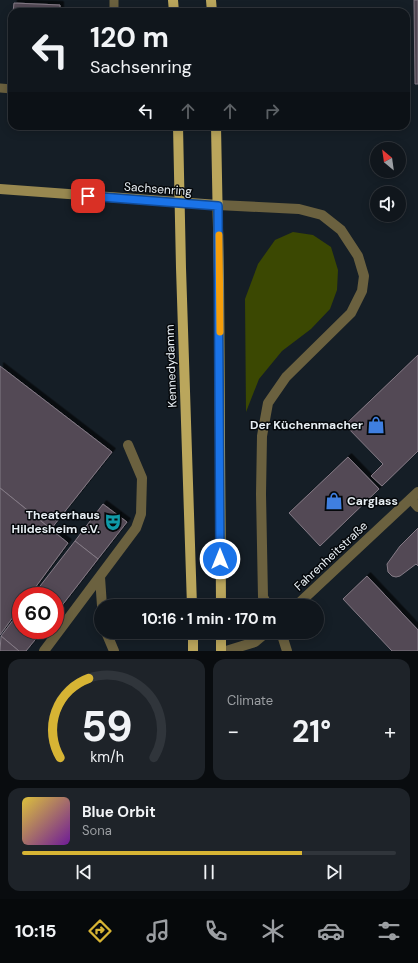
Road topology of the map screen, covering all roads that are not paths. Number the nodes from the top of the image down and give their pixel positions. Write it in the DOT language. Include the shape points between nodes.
graph roads {
  1 [pos="178,130"];
  2 [pos="216,130"];
  3 [pos="0,189"];
  4 [pos="180,203"];
  5 [pos="218,206"];
  6 [pos="128,445"];
  7 [pos="414,496"];
  8 [pos="418,507"];
  9 [pos="100,577"];
  10 [pos="102,599"];
  11 [pos="192,599"];
  12 [pos="221,599"];
  13 [pos="264,599"];
  14 [pos="304,599"];
  15 [pos="109,639"];
  16 [pos="221,639"];
  17 [pos="259,639"];
  18 [pos="284,639"];
  19 [pos="44,651"];
  20 [pos="114,651"];
  21 [pos="221,651"];
  22 [pos="226,651"];
  23 [pos="288,651"];
  1 -- 4 [label="main road, Kennedydamm"];
  2 -- 5 [label="main road"];
  3 -- 4 [label="street, Sachsenring"];
  4 -- 5 [label="street, Sachsenring"];
  4 -- 11 [label="main road, Kennedydamm"];
  5 -- 12 [label="main road"];
  5 -- 13 [label="street" via="299,209 322,215 341,230 358,256 364,276 362,290 351,313 286,377 268,404 262,436"];
  6 -- 9 [label="street" via="142,478 141,514 136,528"];
  7 -- 8 [label="street"];
  7 -- 14 [label="street, Fahrenheitstraße"];
  9 -- 10 [label="street"];
  9 -- 19 [label="street"];
  15 -- 20 [label="street"];
  16 -- 21 [label="main road"];
  17 -- 22 [label="street"];
  18 -- 23 [label="street"];
}
